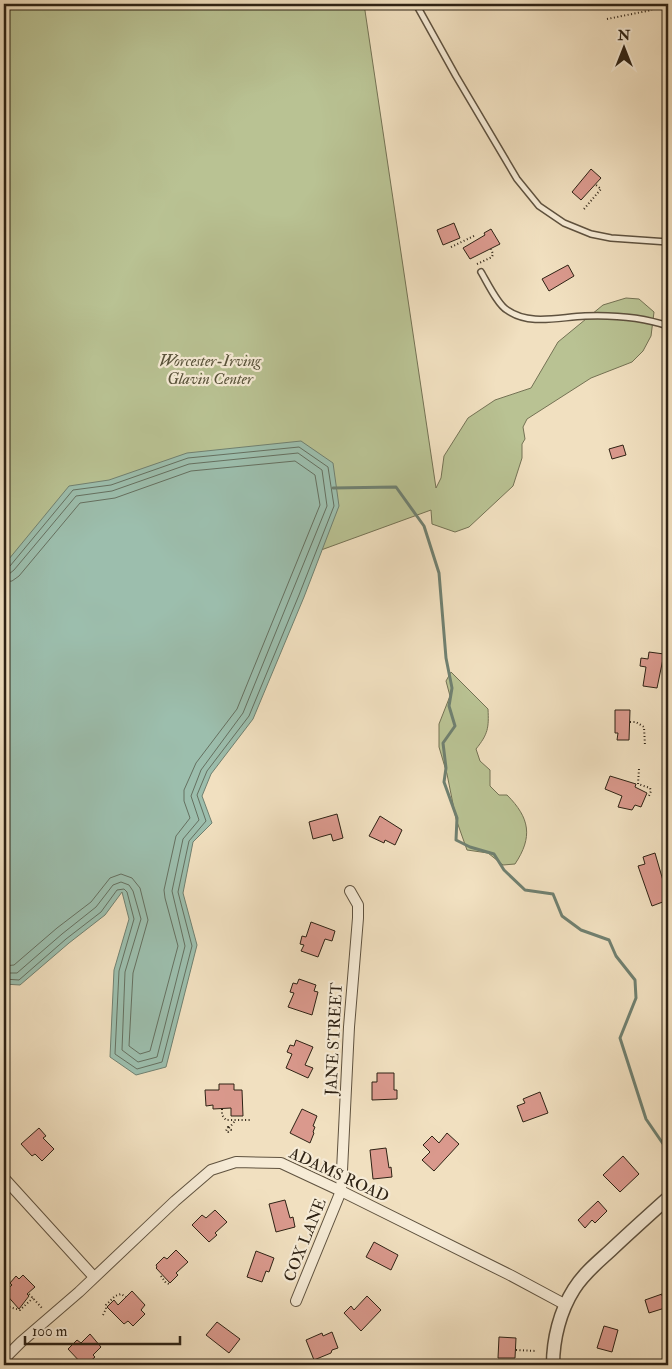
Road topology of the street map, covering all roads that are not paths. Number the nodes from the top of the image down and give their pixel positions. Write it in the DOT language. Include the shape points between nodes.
graph roads {
  1 [pos="416,4"];
  2 [pos="668,242"];
  3 [pos="481,272"];
  4 [pos="668,326"];
  5 [pos="350,891"];
  6 [pos="4,1178"];
  7 [pos="341,1191"];
  8 [pos="668,1198"];
  9 [pos="94,1278"];
  10 [pos="296,1301"];
  11 [pos="566,1305"];
  12 [pos="4,1359"];
  13 [pos="553,1365"];
  1 -- 2 [label="lane" via="517,179 535,202 564,223 591,234"];
  3 -- 4 [label="lane" via="505,309 521,318 635,318"];
  5 -- 7 [label="street, JANE STREET" via="358,906 358,918"];
  6 -- 9 [label="street"];
  7 -- 9 [label="street, ADAMS ROAD" via="281,1163 236,1162 211,1170"];
  7 -- 10 [label="street, COX LANE"];
  7 -- 11 [label="street, ADAMS ROAD"];
  8 -- 11 [label="street" via="584,1275"];
  9 -- 12 [label="street, ADAMS ROAD"];
  11 -- 13 [label="street" via="556,1335"];
}
